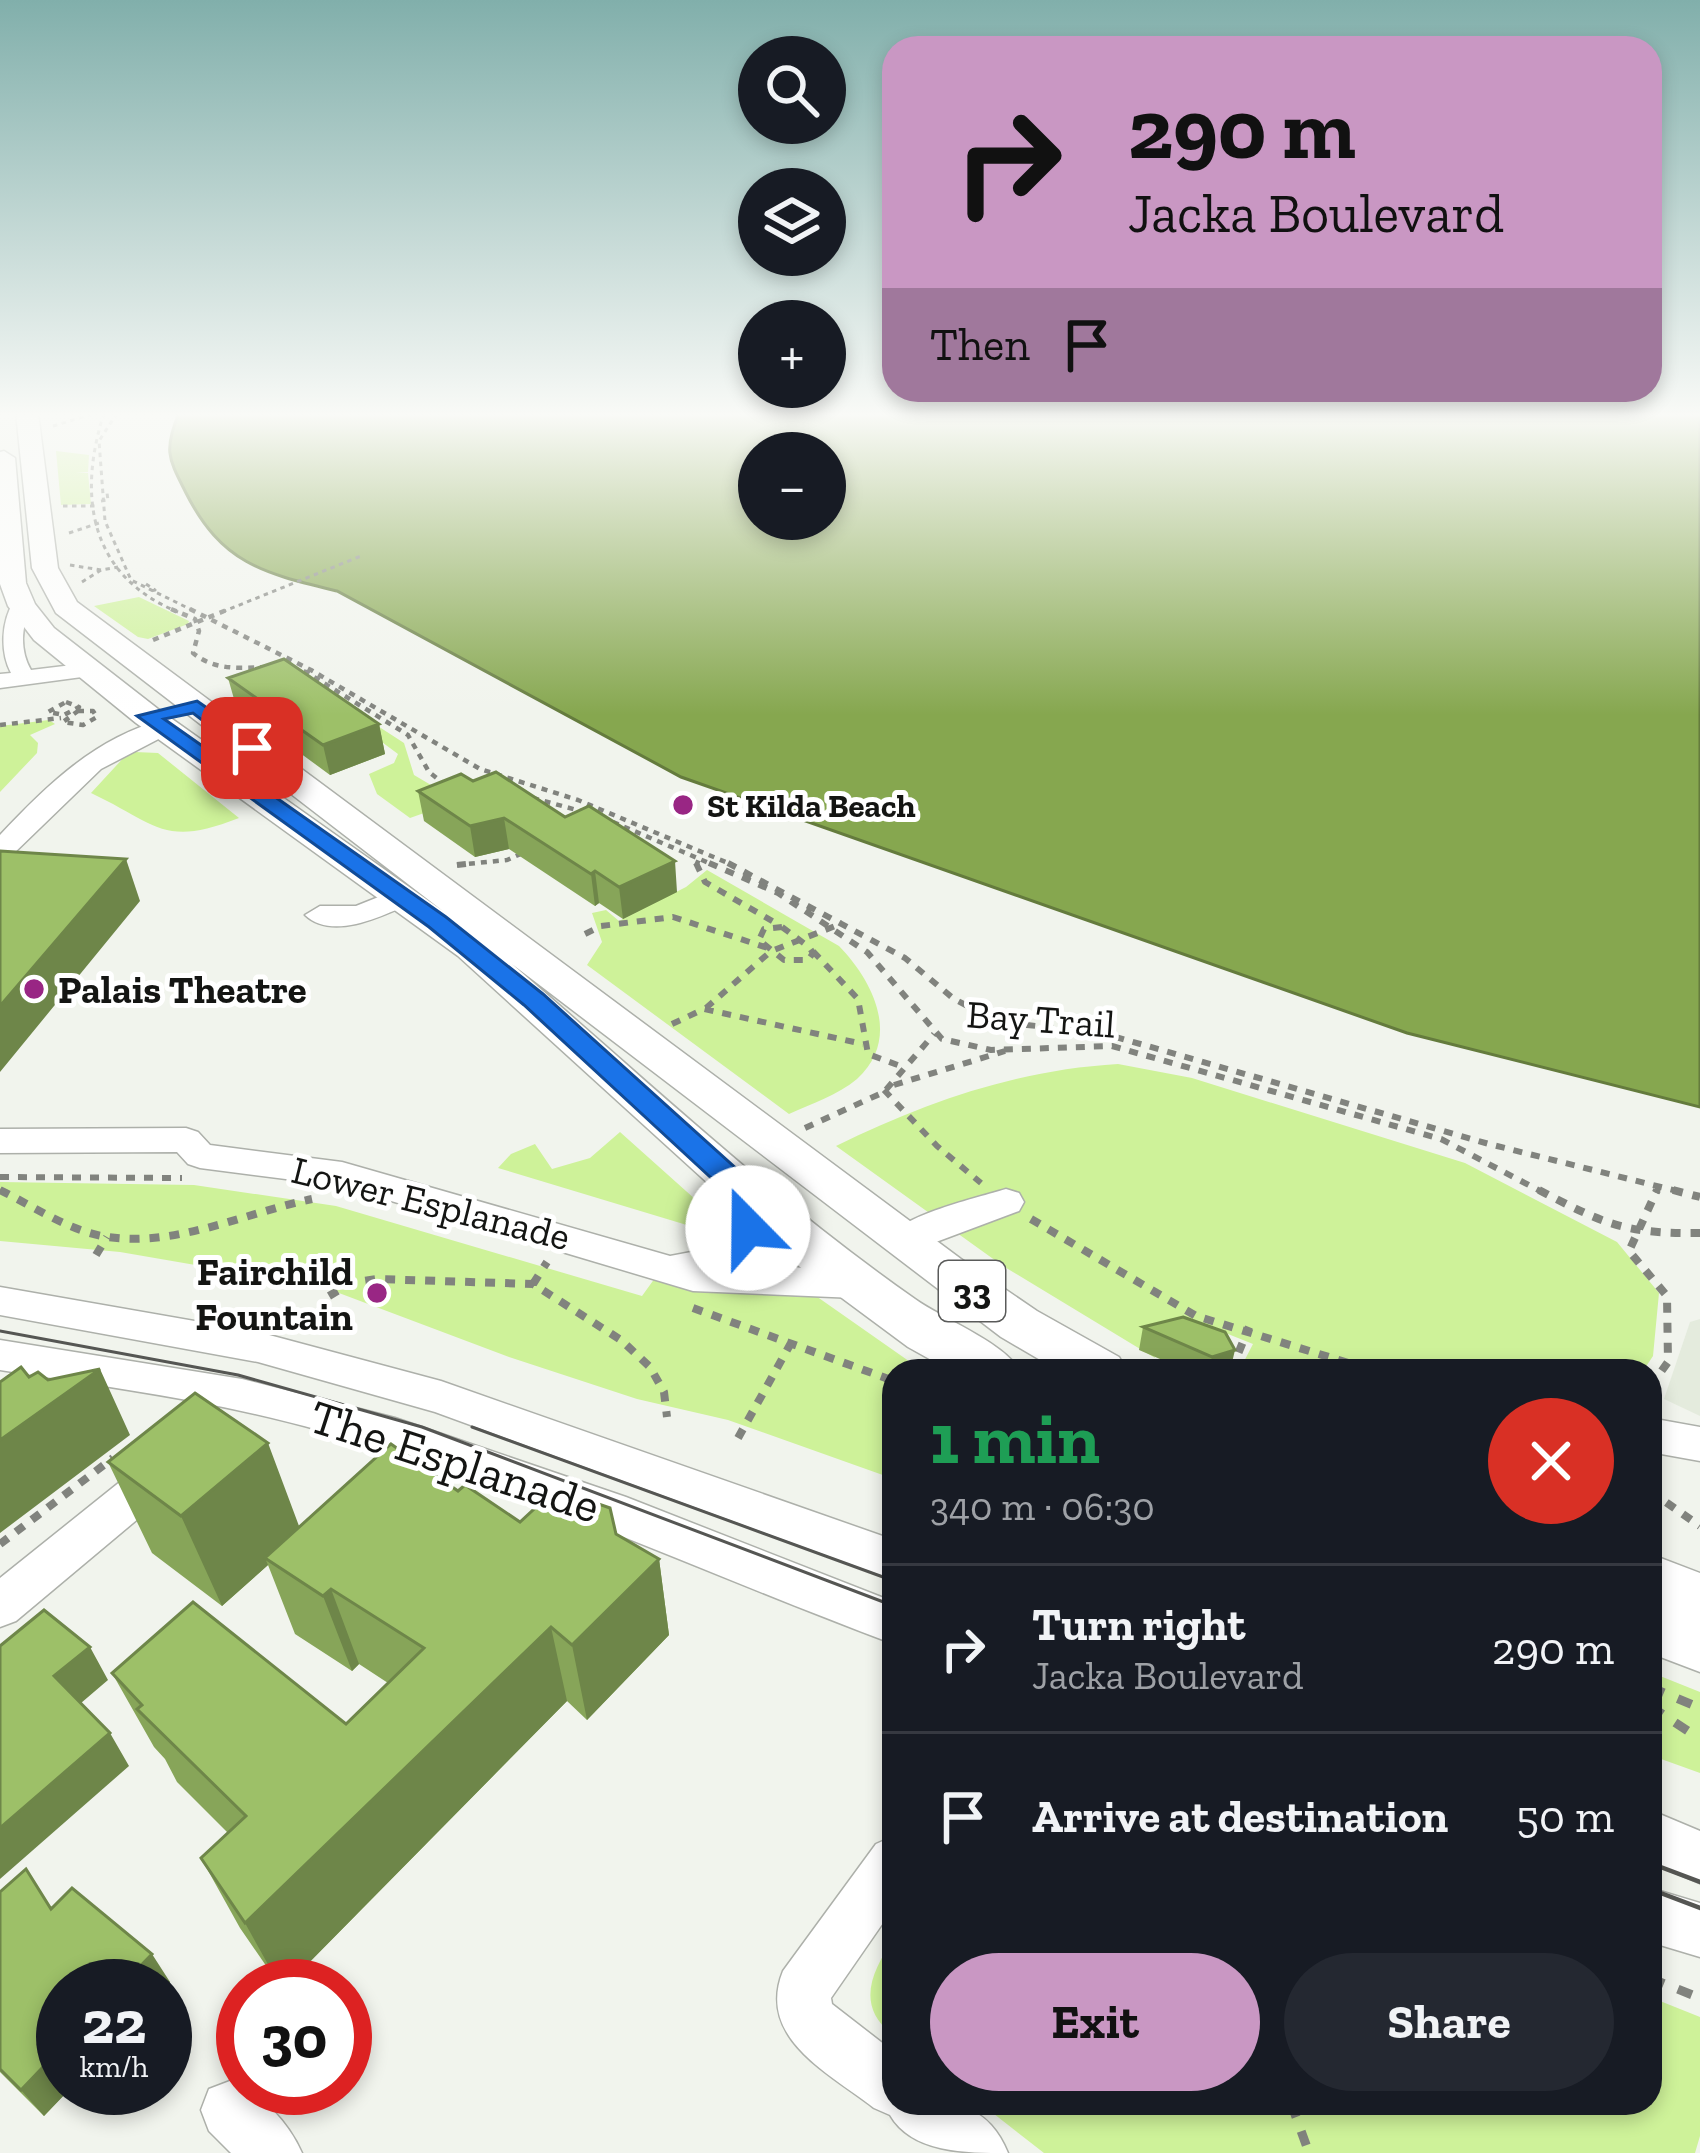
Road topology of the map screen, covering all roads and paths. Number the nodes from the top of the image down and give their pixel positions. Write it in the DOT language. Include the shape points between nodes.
graph roads {
  1 [pos="8,513"];
  2 [pos="44,513"];
  3 [pos="101,513"];
  4 [pos="102,522"];
  5 [pos="63,534"];
  6 [pos="361,556"];
  7 [pos="68,565"];
  8 [pos="118,567"];
  9 [pos="101,570"];
  10 [pos="73,584"];
  11 [pos="22,606"];
  12 [pos="205,620"];
  13 [pos="196,623"];
  14 [pos="53,642"];
  15 [pos="125,652"];
  16 [pos="89,670"];
  17 [pos="308,671"];
  18 [pos="7,677"];
  19 [pos="290,678"];
  20 [pos="197,706"];
  21 [pos="376,711"];
  22 [pos="69,714"];
  23 [pos="155,721"];
  24 [pos="0,725"];
  25 [pos="447,785"];
  26 [pos="516,796"];
  27 [pos="631,820"];
  28 [pos="620,825"];
  29 [pos="602,832"];
  30 [pos="0,851"];
  31 [pos="526,851"];
  32 [pos="699,854"];
  33 [pos="448,869"];
  34 [pos="401,897"];
  35 [pos="320,915"];
  36 [pos="843,923"];
  37 [pos="782,927"];
  38 [pos="830,928"];
  39 [pos="585,934"];
  40 [pos="809,947"];
  41 [pos="773,950"];
  42 [pos="704,1009"];
  43 [pos="665,1031"];
  44 [pos="934,1034"];
  45 [pos="1114,1041"];
  46 [pos="863,1044"];
  47 [pos="1007,1050"];
  48 [pos="903,1067"];
  49 [pos="894,1085"];
  50 [pos="884,1090"];
  51 [pos="1442,1135"];
  52 [pos="0,1141"];
  53 [pos="775,1144"];
  54 [pos="0,1177"];
  55 [pos="191,1179"];
  56 [pos="1658,1187"];
  57 [pos="0,1190"];
  58 [pos="282,1190"];
  59 [pos="1700,1197"];
  60 [pos="849,1200"];
  61 [pos="1006,1202"];
  62 [pos="767,1212"];
  63 [pos="1638,1233"];
  64 [pos="1700,1233"];
  65 [pos="107,1237"];
  66 [pos="898,1237"];
  67 [pos="534,1254"];
  68 [pos="96,1255"];
  69 [pos="549,1259"];
  70 [pos="651,1263"];
  71 [pos="569,1266"];
  72 [pos="533,1284"];
  73 [pos="855,1284"];
  74 [pos="329,1296"];
  75 [pos="0,1301"];
  76 [pos="675,1302"];
  77 [pos="1247,1330"];
  78 [pos="790,1343"];
  79 [pos="258,1347"];
  80 [pos="0,1355"];
  81 [pos="973,1359"];
  82 [pos="1080,1359"];
  83 [pos="1236,1359"];
  84 [pos="1337,1359"];
  85 [pos="1662,1370"];
  86 [pos="882,1377"];
  87 [pos="667,1417"];
  88 [pos="206,1421"];
  89 [pos="1662,1437"];
  90 [pos="738,1438"];
  91 [pos="1700,1444"];
  92 [pos="123,1451"];
  93 [pos="1662,1499"];
  94 [pos="1700,1526"];
  95 [pos="0,1544"];
  96 [pos="882,1556"];
  97 [pos="1662,1584"];
  98 [pos="1700,1599"];
  99 [pos="0,1606"];
  100 [pos="882,1617"];
  101 [pos="1662,1631"];
  102 [pos="1700,1645"];
  103 [pos="1662,1693"];
  104 [pos="1700,1708"];
  105 [pos="1662,1714"];
  106 [pos="1700,1739"];
  107 [pos="1662,1841"];
  108 [pos="1700,1857"];
  109 [pos="882,1879"];
  110 [pos="1662,1919"];
  111 [pos="1700,1930"];
  112 [pos="1662,1983"];
  113 [pos="1700,1998"];
  114 [pos="882,2079"];
  115 [pos="235,2115"];
  116 [pos="929,2115"];
  117 [pos="1295,2115"];
  118 [pos="272,2153"];
  119 [pos="978,2153"];
  120 [pos="1309,2153"];
  1 -- 11 [label="main road, 33"];
  2 -- 15 [label="main road, 33" via="49,583 66,607"];
  3 -- 4 [label="path"];
  4 -- 5 [label="path"];
  4 -- 8 [label="path"];
  6 -- 12 [label="path"];
  7 -- 9 [label="path"];
  8 -- 9 [label="path"];
  8 -- 12 [label="path"];
  8 -- 13 [label="path" via="134,590"];
  9 -- 10 [label="path"];
  11 -- 14 [label="main road, 33"];
  11 -- 18 [label="street" via="11,627"];
  12 -- 13 [label="path"];
  12 -- 17 [label="path"];
  13 -- 15 [label="path"];
  13 -- 17 [label="path" via="193,653 203,663"];
  14 -- 16 [label="main road, 33"];
  14 -- 18 [label="street"];
  15 -- 20 [label="main road, 33"];
  16 -- 18 [label="street"];
  16 -- 23 [label="main road, 33"];
  17 -- 19 [label="path"];
  17 -- 21 [label="path"];
  20 -- 23 [label="main road"];
  20 -- 53 [label="main road, 33"];
  21 -- 25 [label="path" via="416,741 428,772"];
  21 -- 27 [label="path" via="480,769"];
  22 -- 24 [label="path"];
  23 -- 30 [label="street" via="62,785"];
  23 -- 34 [label="main road, 33"];
  26 -- 28 [label="path, Bay Trail"];
  27 -- 28 [label="path"];
  27 -- 32 [label="path"];
  28 -- 29 [label="path"];
  28 -- 32 [label="path, Bay Trail"];
  31 -- 33 [label="path"];
  32 -- 36 [label="path"];
  32 -- 37 [label="path" via="694,865 705,882"];
  32 -- 38 [label="path, Bay Trail"];
  34 -- 35 [label="street" via="360,915"];
  34 -- 62 [label="main road, 33" via="533,999"];
  36 -- 38 [label="path"];
  36 -- 45 [label="path" via="983,1014"];
  37 -- 40 [label="path, bridge"];
  37 -- 41 [label="path" via="758,936"];
  38 -- 41 [label="path"];
  38 -- 44 [label="path, Bay Trail" via="884,968"];
  39 -- 41 [label="path" via="673,917"];
  40 -- 41 [label="path" via="812,956 802,963"];
  40 -- 46 [label="path" via="858,999"];
  41 -- 42 [label="path"];
  42 -- 43 [label="path"];
  42 -- 46 [label="path"];
  44 -- 47 [label="path, Bay Trail"];
  44 -- 48 [label="path"];
  45 -- 47 [label="path, Bay Trail"];
  45 -- 51 [label="path, Bay Trail"];
  46 -- 48 [label="path" via="872,1059"];
  47 -- 49 [label="path"];
  48 -- 49 [label="path"];
  49 -- 50 [label="path"];
  50 -- 53 [label="path"];
  50 -- 61 [label="path"];
  51 -- 56 [label="path"];
  51 -- 63 [label="path, Bay Trail" via="1584,1216"];
  52 -- 70 [label="street, Lower Esplanade" via="186,1140 203,1157 342,1174"];
  53 -- 60 [label="main road, 33"];
  54 -- 55 [label="path"];
  56 -- 59 [label="path"];
  56 -- 63 [label="path"];
  57 -- 65 [label="path"];
  58 -- 65 [label="path" via="323,1198 188,1230"];
  60 -- 62 [label="main road" via="828,1234 806,1236"];
  60 -- 66 [label="main road, 33"];
  61 -- 66 [label="street"];
  61 -- 77 [label="path" via="1196,1316"];
  62 -- 70 [label="street, Lower Esplanade" via="734,1251 701,1264"];
  62 -- 73 [label="main road, 33"];
  63 -- 64 [label="path, Bay Trail"];
  63 -- 85 [label="path" via="1630,1251 1667,1296"];
  65 -- 68 [label="path"];
  66 -- 73 [label="main road"];
  66 -- 82 [label="main road, 33"];
  67 -- 69 [label="path"];
  69 -- 71 [label="path"];
  69 -- 72 [label="path"];
  70 -- 73 [label="street, Lower Esplanade" via="713,1280"];
  72 -- 74 [label="path" via="376,1279"];
  72 -- 87 [label="path" via="650,1367"];
  73 -- 81 [label="main road, 33"];
  75 -- 79 [label="street, The Esplanade"];
  76 -- 78 [label="path"];
  77 -- 83 [label="path"];
  77 -- 84 [label="path"];
  78 -- 86 [label="path"];
  78 -- 90 [label="path"];
  79 -- 88 [label="street"];
  79 -- 96 [label="street, The Esplanade" via="441,1396"];
  80 -- 88 [label="street, The Esplanade"];
  88 -- 99 [label="street" via="105,1525"];
  88 -- 100 [label="street, The Esplanade" via="317,1413 489,1466"];
  89 -- 91 [label="street"];
  92 -- 95 [label="path"];
  93 -- 94 [label="path"];
  97 -- 98 [label="main road"];
  101 -- 102 [label="main road"];
  103 -- 104 [label="path"];
  105 -- 106 [label="path"];
  107 -- 108 [label="street"];
  109 -- 114 [label="street" via="803,1991 806,2019"];
  110 -- 111 [label="street"];
  112 -- 113 [label="path"];
  115 -- 118 [label="street"];
  116 -- 119 [label="street"];
  117 -- 120 [label="path"];
}
